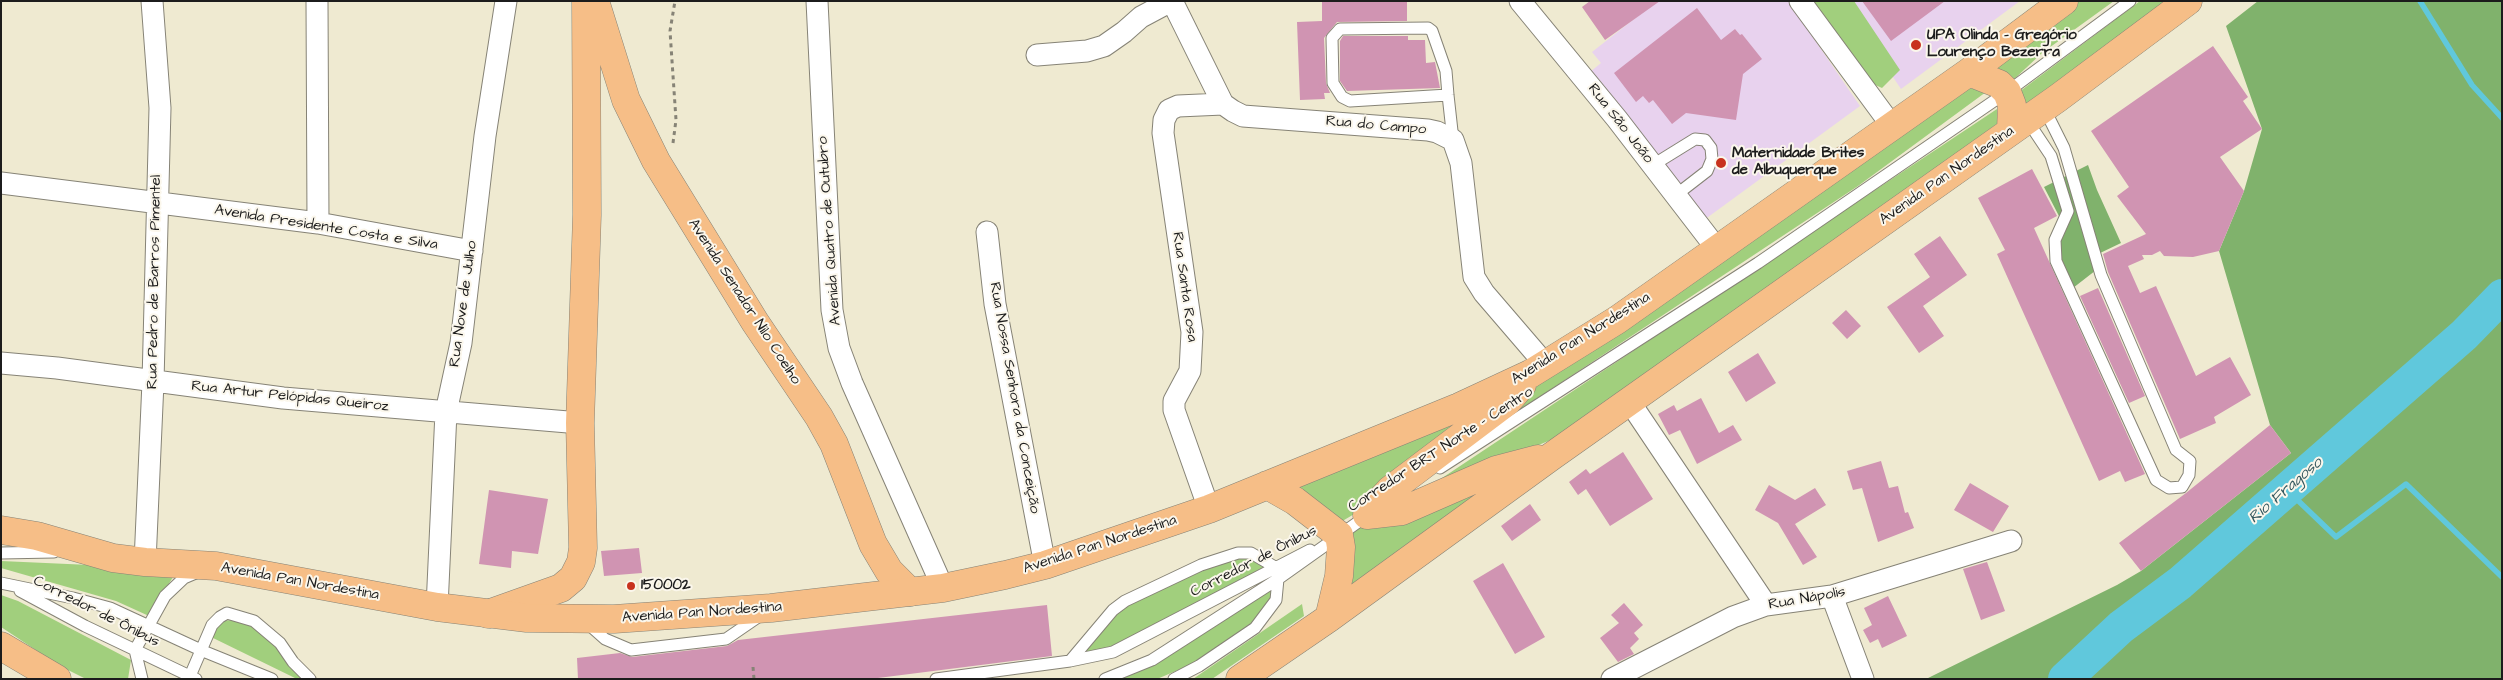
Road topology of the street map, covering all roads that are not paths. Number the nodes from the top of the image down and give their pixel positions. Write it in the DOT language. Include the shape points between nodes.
graph roads {
  1 [pos="152,1"];
  2 [pos="317,1"];
  3 [pos="506,1"];
  4 [pos="586,1"];
  5 [pos="595,1"];
  6 [pos="817,1"];
  7 [pos="1171,1"];
  8 [pos="1520,1"];
  9 [pos="1800,1"];
  10 [pos="2064,1"];
  11 [pos="2130,1"];
  12 [pos="2188,1"];
  13 [pos="1037,55"];
  14 [pos="1969,72"];
  15 [pos="2007,92"];
  16 [pos="1448,95"];
  17 [pos="1223,104"];
  18 [pos="2027,119"];
  19 [pos="1892,126"];
  20 [pos="1453,140"];
  21 [pos="1653,165"];
  22 [pos="1,183"];
  23 [pos="1676,195"];
  24 [pos="157,204"];
  25 [pos="318,223"];
  26 [pos="987,232"];
  27 [pos="1717,249"];
  28 [pos="472,251"];
  29 [pos="1,363"];
  30 [pos="1538,369"];
  31 [pos="153,382"];
  32 [pos="1629,401"];
  33 [pos="446,412"];
  34 [pos="580,423"];
  35 [pos="1552,456"];
  36 [pos="1267,485"];
  37 [pos="1210,509"];
  38 [pos="1367,515"];
  39 [pos="1,530"];
  40 [pos="1339,535"];
  41 [pos="2011,541"];
  42 [pos="1,553"];
  43 [pos="113,558"];
  44 [pos="145,562"];
  45 [pos="1045,565"];
  46 [pos="216,566"];
  47 [pos="1275,566"];
  48 [pos="1278,579"];
  49 [pos="6,584"];
  50 [pos="943,588"];
  51 [pos="910,592"];
  52 [pos="1832,596"];
  53 [pos="1766,605"];
  54 [pos="437,607"];
  55 [pos="488,614"];
  56 [pos="1329,618"];
  57 [pos="148,625"];
  58 [pos="1,646"];
  59 [pos="203,650"];
  60 [pos="136,655"];
  61 [pos="1070,661"];
  62 [pos="193,678"];
  63 [pos="57,679"];
  64 [pos="133,679"];
  65 [pos="142,679"];
  66 [pos="272,679"];
  67 [pos="310,679"];
  68 [pos="936,679"];
  69 [pos="1105,679"];
  70 [pos="1174,679"];
  71 [pos="1240,679"];
  72 [pos="1612,679"];
  73 [pos="1863,679"];
  1 -- 24 [label="street, Rua Pedro de Barros Pimentel" via="160,108"];
  2 -- 25 [label="street"];
  3 -- 28 [label="street, Rua Nove de Julho" via="485,136"];
  4 -- 34 [label="main road" via="587,206"];
  5 -- 51 [label="main road, Avenida Senador Nilo Coelho" via="626,100 656,162 755,322 819,417 834,444 872,544 890,571"];
  6 -- 50 [label="street, Avenida Quatro de Outubro" via="832,310 839,348"];
  7 -- 13 [label="street" via="1141,17 1104,46"];
  7 -- 17 [label="street"];
  8 -- 21 [label="street, Rua São João"];
  9 -- 19 [label="street"];
  10 -- 14 [label="main road, Avenida Pan Nordestina"];
  11 -- 15 [label="lane, Corredor BRT Norte - Centro"];
  12 -- 18 [label="main road, Avenida Pan Nordestina"];
  14 -- 15 [label="main road" via="1999,84"];
  14 -- 19 [label="main road, Avenida Pan Nordestina"];
  15 -- 18 [label="main road" via="2013,110"];
  15 -- 38 [label="lane, Corredor BRT Norte - Centro" via="1758,263"];
  16 -- 16 [label="lane" via="1446,71 1432,31 1428,28 1340,29 1332,38 1333,83 1342,97 1350,101"];
  16 -- 20 [label="lane"];
  17 -- 20 [label="street, Rua do Campo" via="1243,116 1428,130"];
  17 -- 37 [label="street, Rua Santa Rosa" via="1178,106 1169,110 1163,133 1192,332 1190,371 1174,401 1174,410"];
  18 -- 18 [label="lane" via="2051,156 2068,211 2056,240 2056,261 2156,480 2169,488 2182,488 2190,475 2190,461 2176,450 2101,275 2064,148"];
  18 -- 32 [label="main road, Avenida Pan Nordestina"];
  19 -- 27 [label="main road, Avenida Pan Nordestina"];
  20 -- 30 [label="street" via="1461,163 1474,278"];
  21 -- 23 [label="street, Rua São João"];
  21 -- 23 [label="lane" via="1695,139 1705,140 1712,148 1707,171"];
  22 -- 24 [label="street, Avenida Presidente Costa e Silva"];
  23 -- 27 [label="street, Rua São João"];
  24 -- 25 [label="street, Avenida Presidente Costa e Silva"];
  24 -- 31 [label="street, Rua Pedro de Barros Pimentel"];
  25 -- 28 [label="street, Avenida Presidente Costa e Silva"];
  26 -- 45 [label="street, Rua Nossa Senhora da Conceição" via="996,304"];
  27 -- 30 [label="main road, Avenida Pan Nordestina" via="1617,320"];
  28 -- 33 [label="street, Rua Nove de Julho" via="461,343"];
  29 -- 31 [label="street, Rua Artur Pelópidas Queiroz"];
  30 -- 36 [label="main road, Avenida Pan Nordestina" via="1459,406"];
  30 -- 38 [label="main road" via="1508,402 1404,478"];
  31 -- 33 [label="street, Rua Artur Pelópidas Queiroz" via="283,398"];
  31 -- 44 [label="street, Rua Pedro de Barros Pimentel"];
  32 -- 35 [label="main road, Avenida Pan Nordestina"];
  32 -- 53 [label="street"];
  33 -- 34 [label="street, Rua Artur Pelópidas Queiroz"];
  33 -- 54 [label="street, Rua Nove de Julho"];
  34 -- 55 [label="main road" via="581,562 573,578 561,588"];
  35 -- 38 [label="main road" via="1496,470 1402,510"];
  35 -- 56 [label="main road, Avenida Pan Nordestina"];
  36 -- 37 [label="main road, Avenida Pan Nordestina"];
  36 -- 40 [label="main road" via="1295,501"];
  37 -- 45 [label="main road, Avenida Pan Nordestina"];
  38 -- 40 [label="lane, Corredor BRT Norte - Centro"];
  39 -- 43 [label="main road, Avenida Pan Nordestina" via="37,536"];
  40 -- 47 [label="lane, Corredor de Ônibus"];
  40 -- 48 [label="lane, Corredor de Ônibus"];
  40 -- 56 [label="main road" via="1339,576"];
  41 -- 52 [label="street, Rua Nápolis"];
  42 -- 43 [label="lane" via="40,551"];
  43 -- 44 [label="main road, Avenida Pan Nordestina"];
  44 -- 46 [label="main road, Avenida Pan Nordestina"];
  45 -- 50 [label="main road, Avenida Pan Nordestina"];
  46 -- 54 [label="main road, Avenida Pan Nordestina"];
  46 -- 57 [label="lane" via="191,575 174,586 164,596"];
  47 -- 48 [label="lane"];
  47 -- 61 [label="lane, Corredor de Ônibus" via="1113,652"];
  47 -- 61 [label="lane" via="1251,553 1238,553 1201,565 1119,606"];
  48 -- 69 [label="lane, Corredor de Ônibus" via="1152,660"];
  48 -- 70 [label="lane" via="1276,600 1255,628"];
  49 -- 57 [label="lane, Corredor de Ônibus" via="110,608"];
  49 -- 60 [label="lane, Corredor de Ônibus"];
  50 -- 51 [label="main road, Avenida Pan Nordestina"];
  51 -- 55 [label="main road, Avenida Pan Nordestina" via="771,608 614,619"];
  52 -- 53 [label="street, Rua Nápolis"];
  52 -- 73 [label="street"];
  53 -- 72 [label="street, Rua Nápolis" via="1733,617"];
  54 -- 55 [label="main road, Avenida Pan Nordestina"];
  56 -- 71 [label="main road, Avenida Pan Nordestina"];
  57 -- 59 [label="lane, Corredor de Ônibus"];
  57 -- 60 [label="lane"];
  58 -- 63 [label="main road"];
  59 -- 62 [label="lane"];
  59 -- 66 [label="lane, Corredor de Ônibus"];
  59 -- 67 [label="lane" via="212,625 220,617 227,613 239,615 266,631"];
  60 -- 62 [label="lane, Corredor de Ônibus"];
  60 -- 64 [label="lane"];
  60 -- 65 [label="lane"];
  61 -- 68 [label="lane, Corredor de Ônibus"];
}
